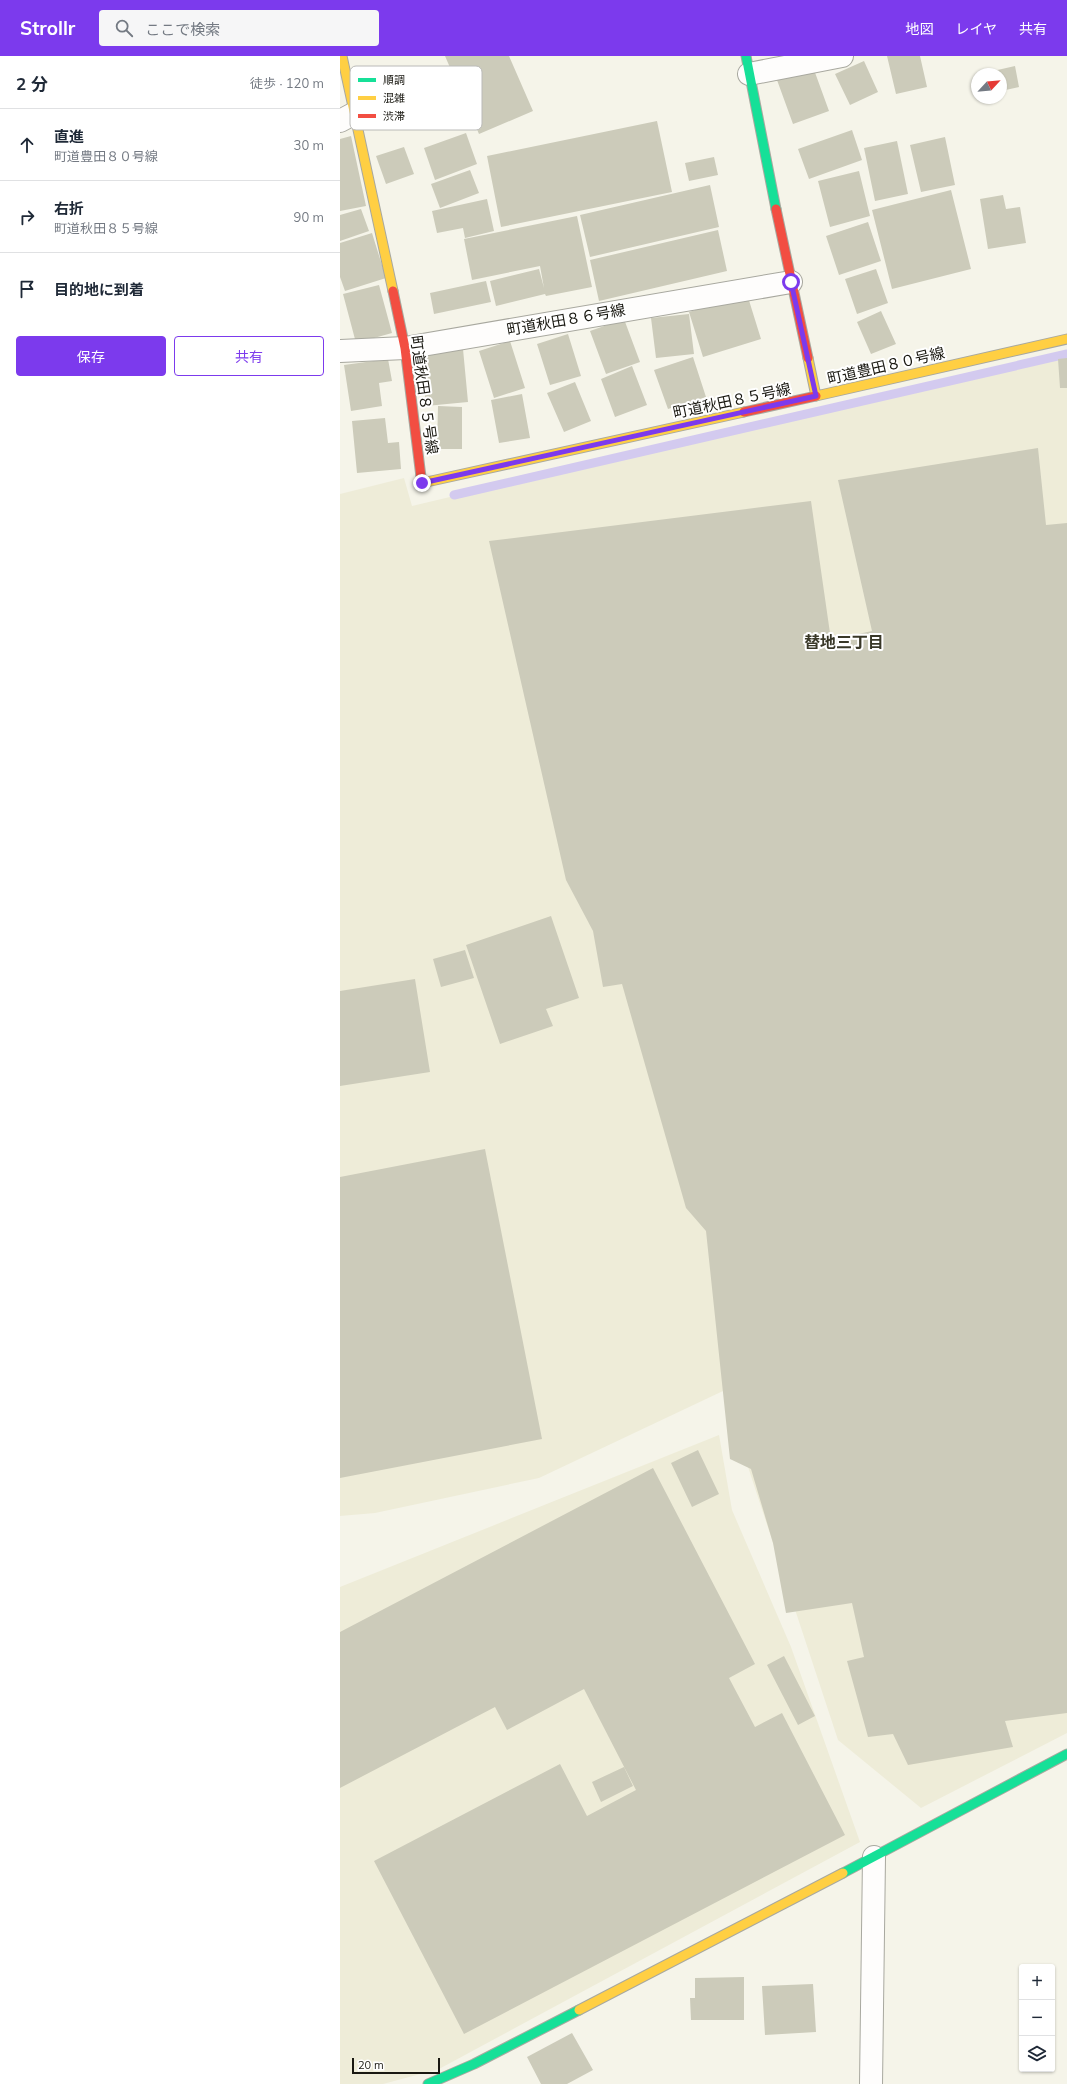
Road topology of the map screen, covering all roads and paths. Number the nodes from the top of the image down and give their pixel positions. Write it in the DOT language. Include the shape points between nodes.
graph roads {
  1 [pos="342,56"];
  2 [pos="842,56"];
  3 [pos="748,65"];
  4 [pos="348,117"];
  5 [pos="351,130"];
  6 [pos="791,282"];
  7 [pos="1067,339"];
  8 [pos="405,348"];
  9 [pos="340,351"];
  10 [pos="816,396"];
  11 [pos="1067,1754"];
  12 [pos="874,1857"];
  13 [pos="428,2084"];
  14 [pos="871,2084"];
  1 -- 4 [label="street, 町道秋田８５号線"];
  2 -- 3 [label="street"];
  3 -- 6 [label="street, 町道豊田８０号線"];
  5 -- 8 [label="street, 町道秋田８５号線"];
  6 -- 8 [label="street, 町道秋田８６号線"];
  6 -- 10 [label="street, 町道豊田８０号線"];
  7 -- 10 [label="street, 町道豊田８０号線"];
  8 -- 9 [label="street, 町道秋田８６号線"];
  8 -- 10 [label="street, 町道秋田８５号線" via="422,483"];
  11 -- 12 [label="street"];
  12 -- 13 [label="street" via="474,2064"];
  12 -- 14 [label="street"];
}
